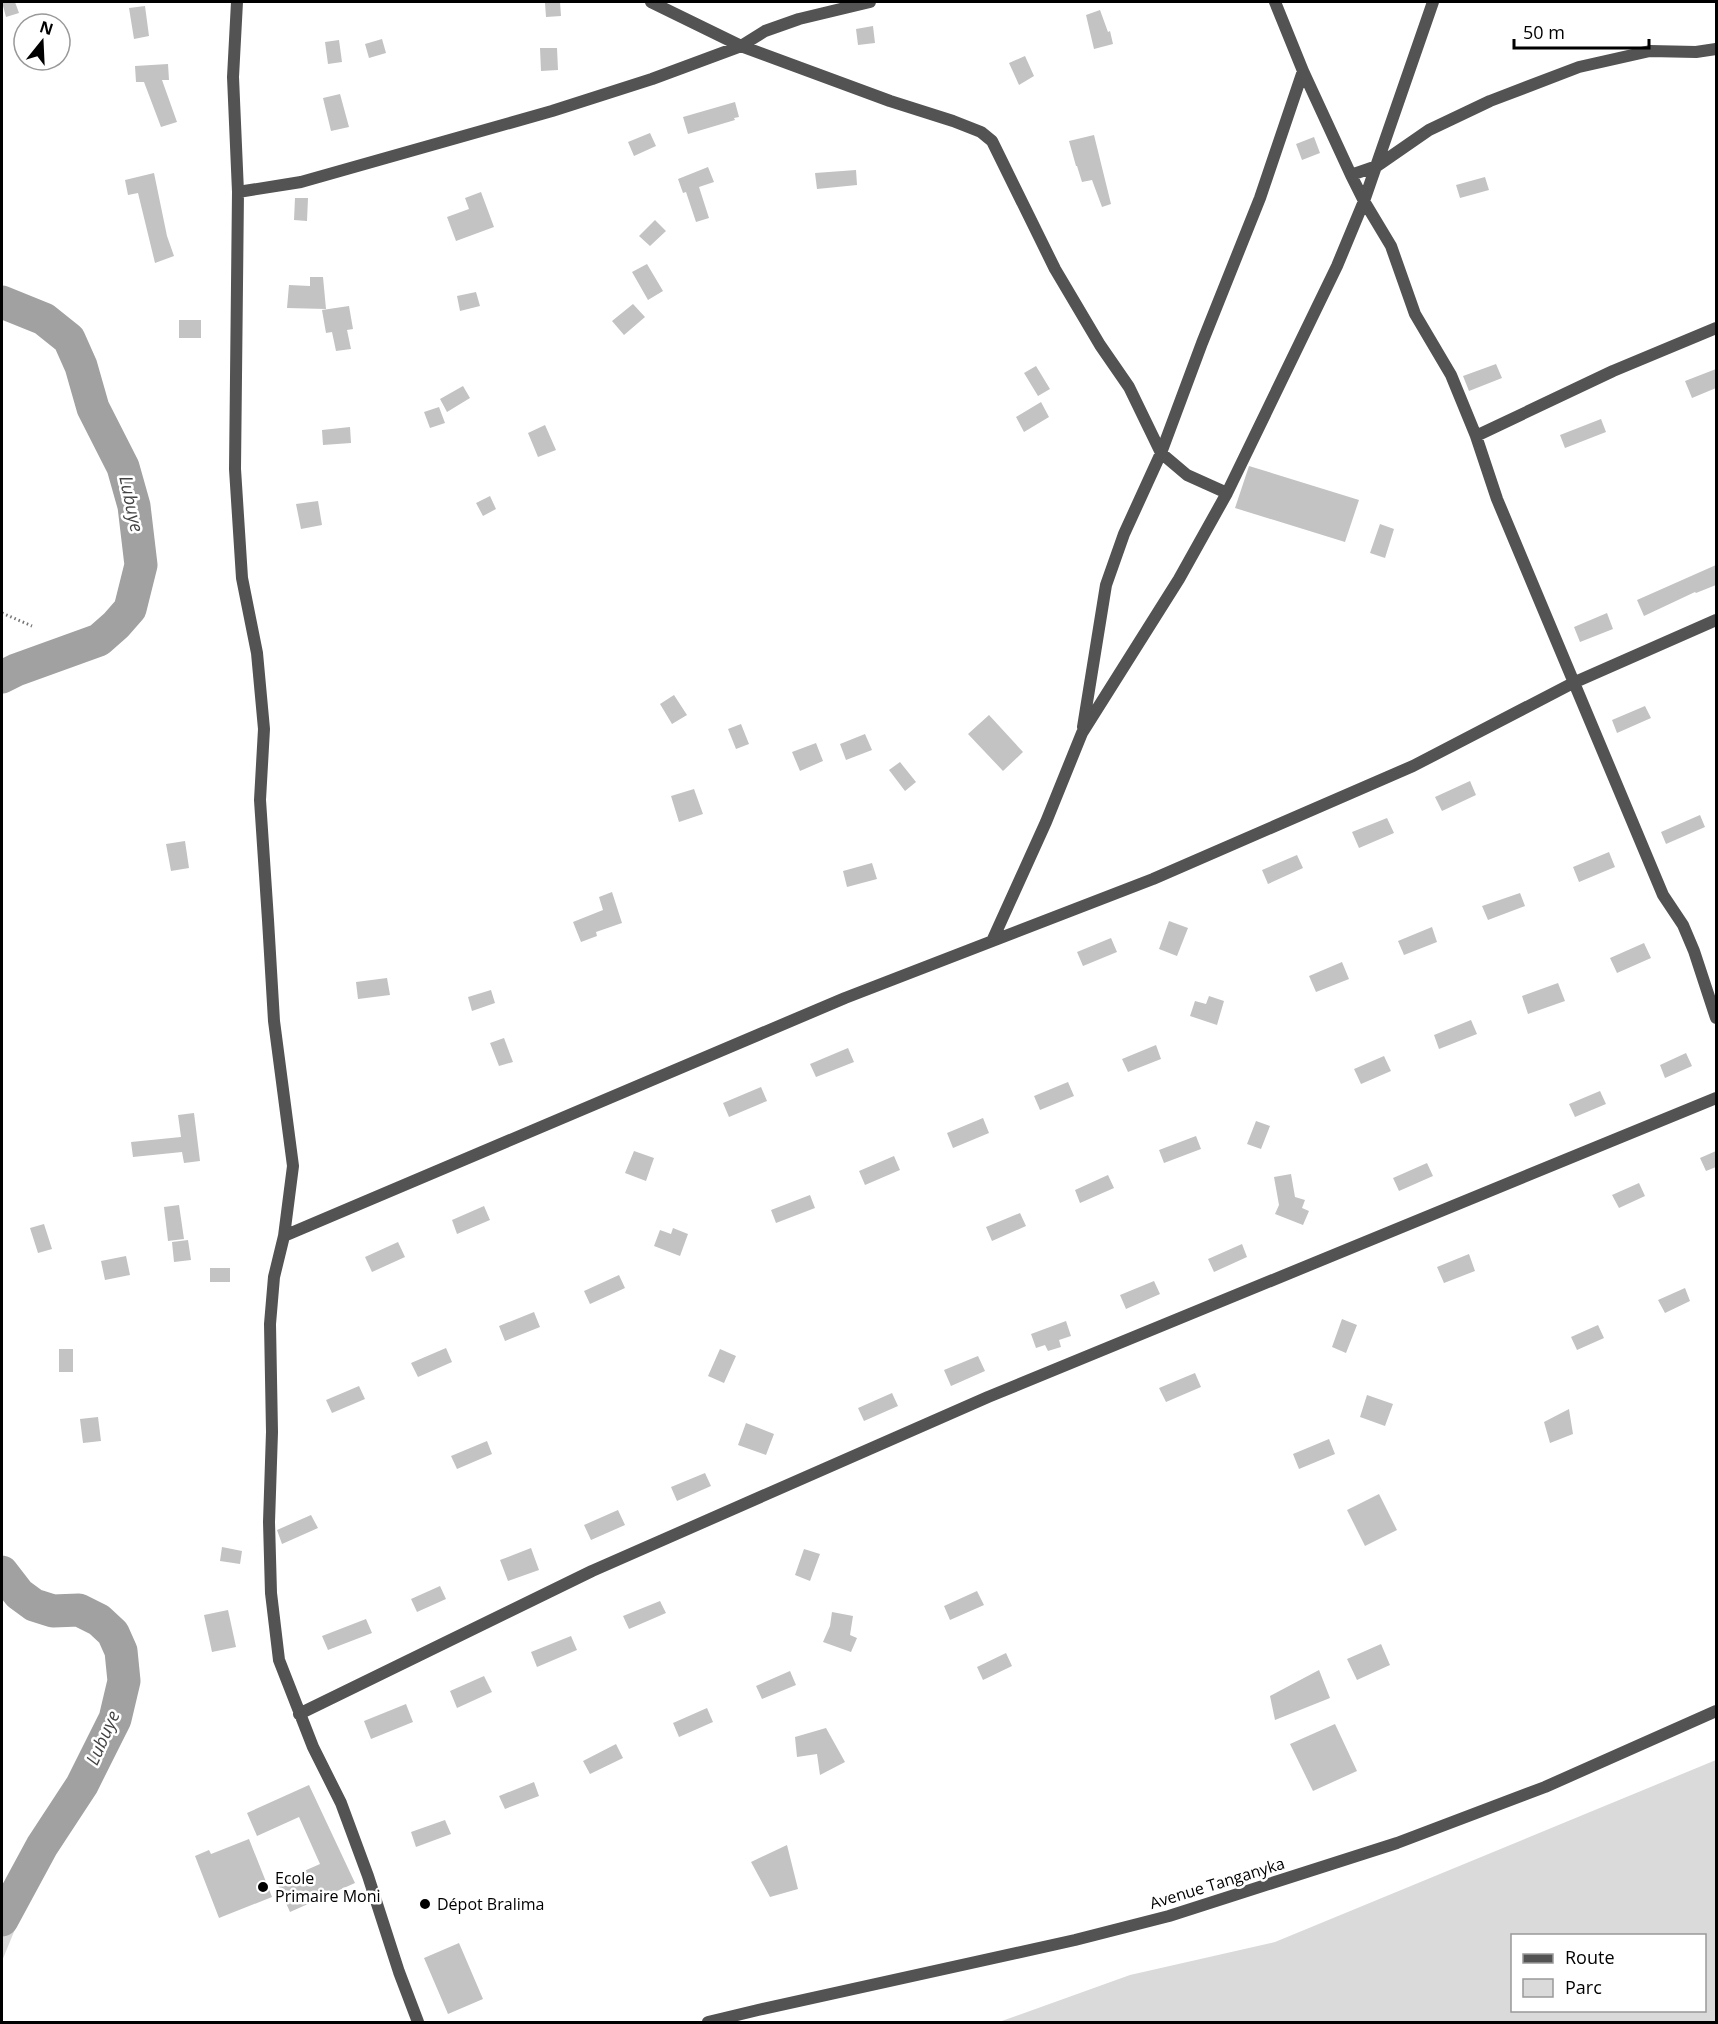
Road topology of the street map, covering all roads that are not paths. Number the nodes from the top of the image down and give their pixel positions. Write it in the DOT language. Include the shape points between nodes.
graph roads {
  1 [pos="237,2"];
  2 [pos="651,2"];
  3 [pos="870,2"];
  4 [pos="1275,2"];
  5 [pos="1433,2"];
  6 [pos="741,46"];
  7 [pos="1716,49"];
  8 [pos="1302,71"];
  9 [pos="1377,166"];
  10 [pos="1351,175"];
  11 [pos="238,192"];
  12 [pos="1364,201"];
  13 [pos="1716,328"];
  14 [pos="1476,436"];
  15 [pos="1161,453"];
  16 [pos="1227,493"];
  17 [pos="1716,620"];
  18 [pos="1573,683"];
  19 [pos="1082,733"];
  20 [pos="993,939"];
  21 [pos="1716,1018"];
  22 [pos="1716,1098"];
  23 [pos="284,1236"];
  24 [pos="1716,1712"];
  25 [pos="300,1714"];
  26 [pos="418,2022"];
  27 [pos="708,2022"];
  1 -- 11 [label="street" via="234,77"];
  2 -- 6 [label="street"];
  3 -- 6 [label="street" via="765,30"];
  4 -- 8 [label="street"];
  5 -- 9 [label="street"];
  6 -- 11 [label="street" via="552,111 301,182"];
  6 -- 15 [label="street" via="963,124 992,141 1055,269 1129,387"];
  7 -- 9 [label="street" via="1650,51 1579,68 1490,101 1429,130"];
  8 -- 10 [label="street"];
  8 -- 15 [label="street" via="1260,198"];
  9 -- 10 [label="street"];
  9 -- 12 [label="street"];
  10 -- 12 [label="street"];
  11 -- 23 [label="street" via="235,469 242,578 257,653 264,729 260,800 274,1021 293,1166"];
  12 -- 14 [label="street" via="1391,246 1415,314 1451,375"];
  12 -- 16 [label="street" via="1337,267"];
  13 -- 14 [label="street" via="1613,371"];
  14 -- 18 [label="street" via="1497,499"];
  15 -- 16 [label="street" via="1187,474"];
  15 -- 19 [label="street" via="1106,585"];
  16 -- 19 [label="street" via="1179,579"];
  17 -- 18 [label="street"];
  18 -- 20 [label="street" via="1413,766 1153,879"];
  18 -- 21 [label="street" via="1663,895 1683,925"];
  19 -- 20 [label="street"];
  20 -- 23 [label="street"];
  22 -- 25 [label="street" via="988,1397 592,1571"];
  23 -- 25 [label="street" via="273,1277 270,1324 270,1545 279,1660"];
  24 -- 27 [label="street, Avenue Tanganyka" via="1545,1787 1397,1843 1169,1916"];
  25 -- 26 [label="street" via="345,1814"];
}
